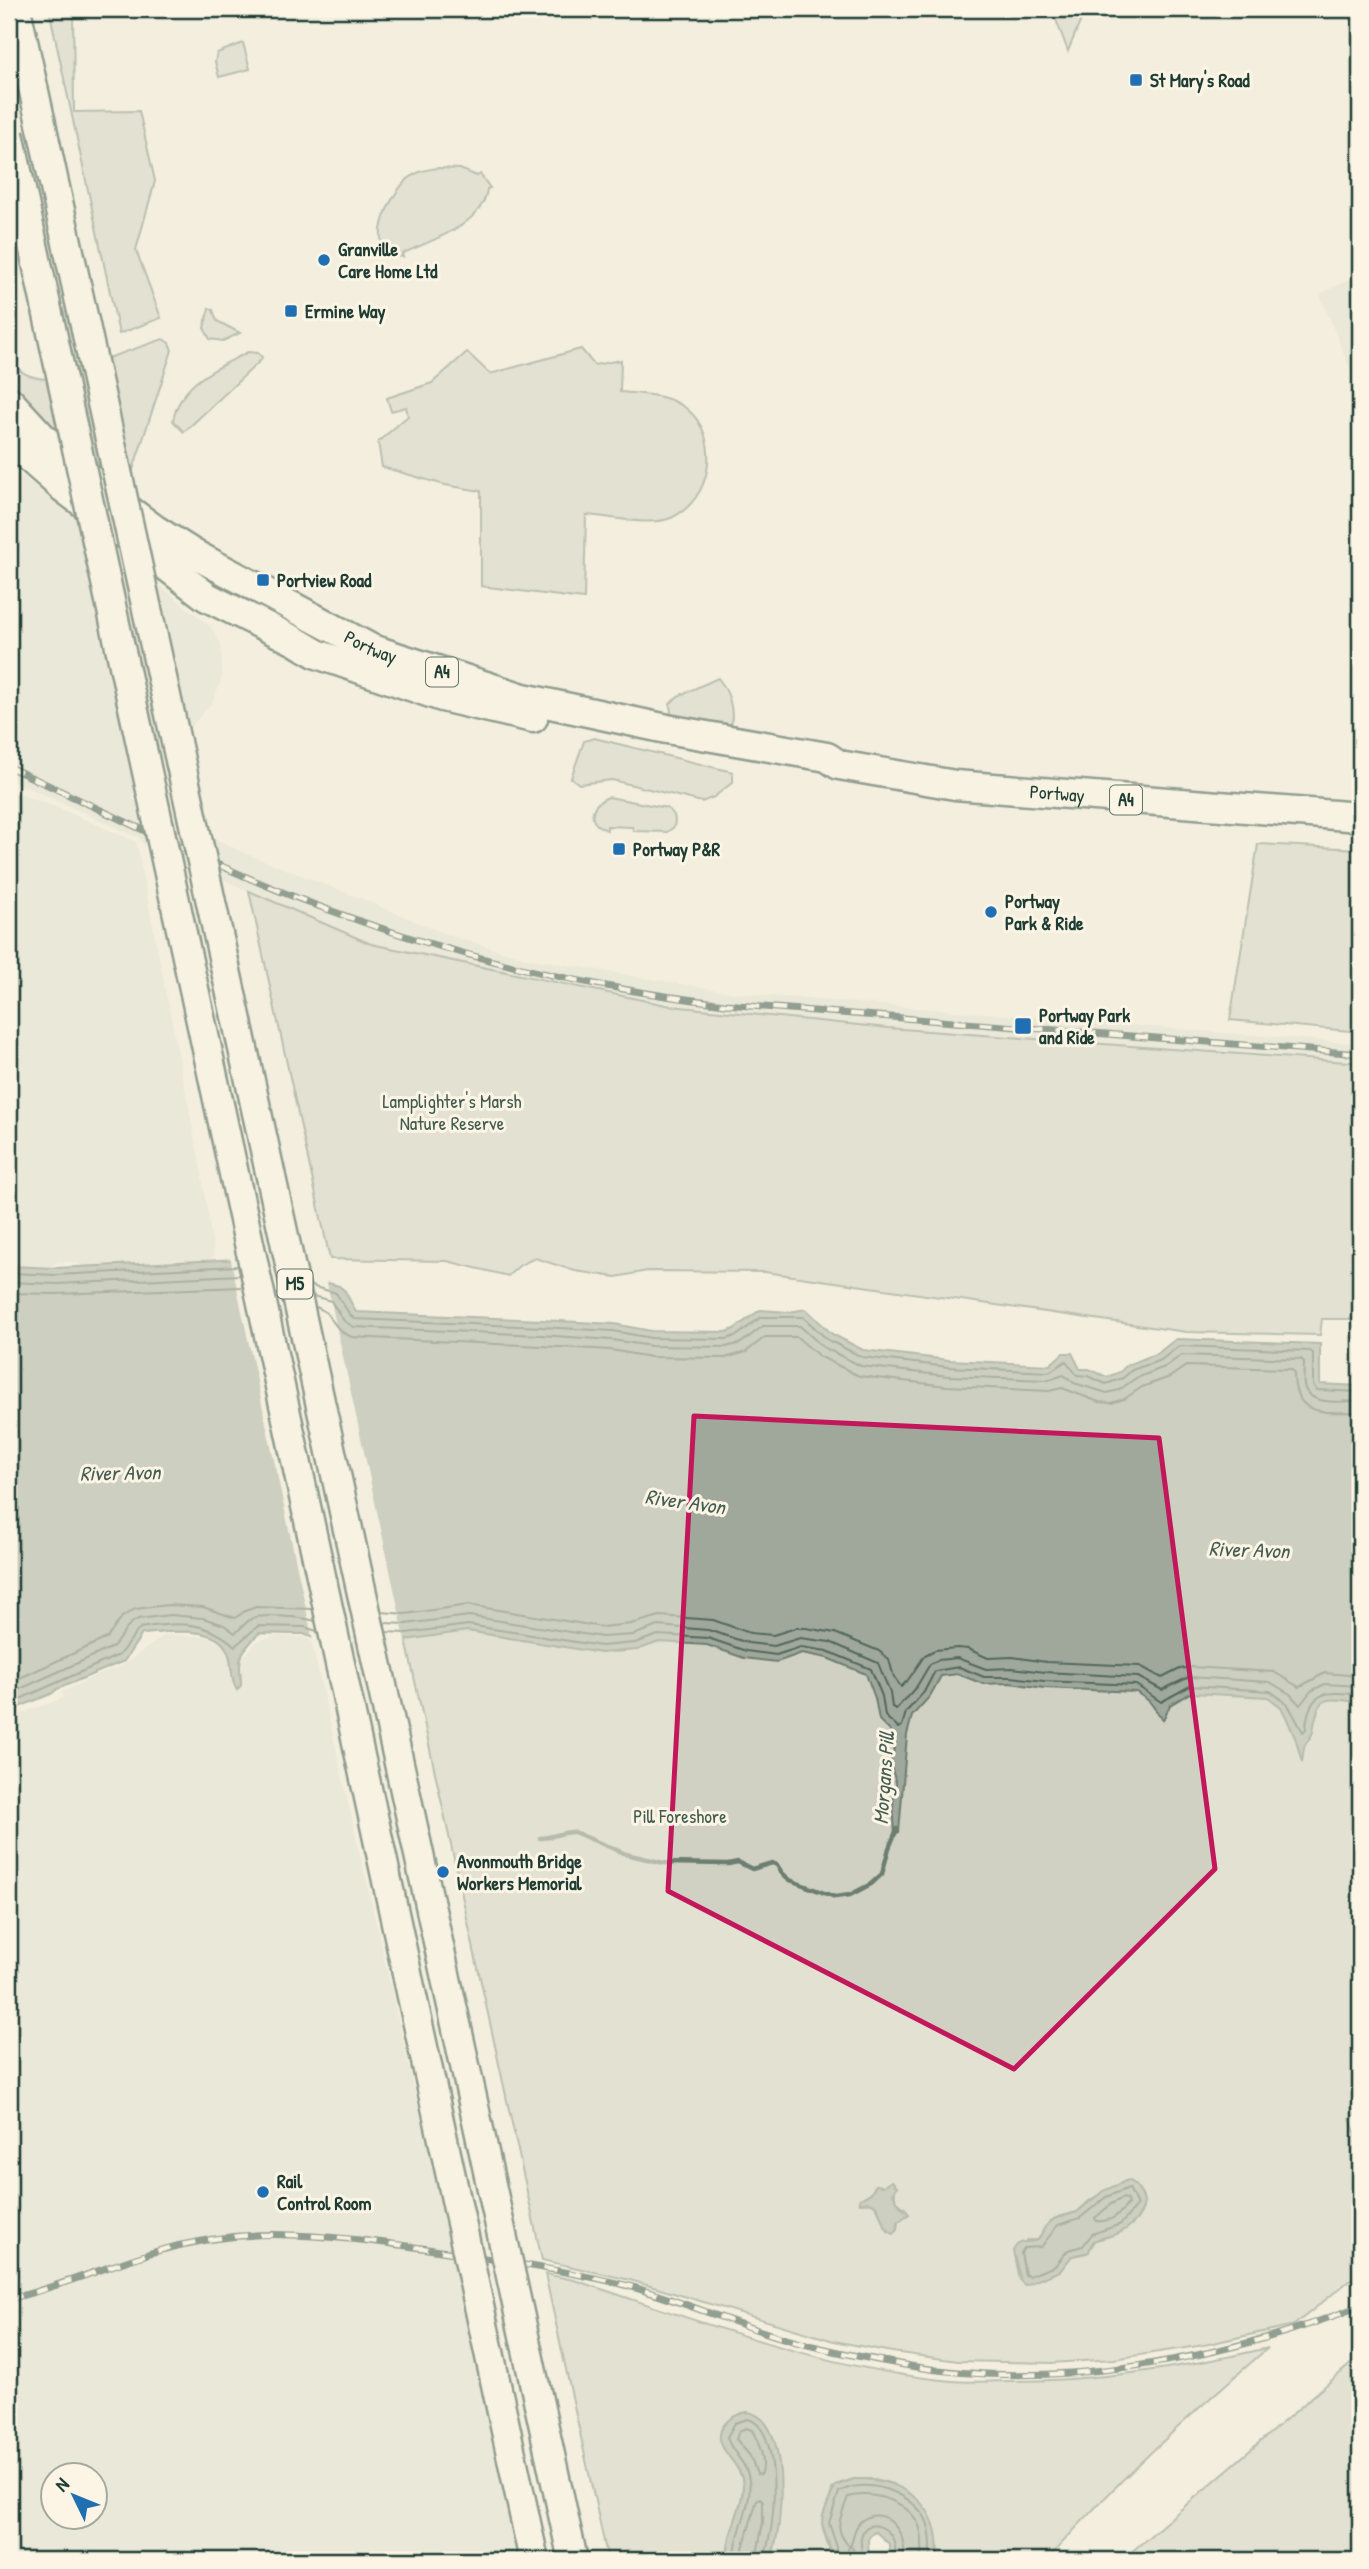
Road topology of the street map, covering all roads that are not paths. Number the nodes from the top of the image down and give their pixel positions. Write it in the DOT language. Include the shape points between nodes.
graph roads {
  1 [pos="16,9"];
  2 [pos="9,134"];
  3 [pos="9,401"];
  4 [pos="9,440"];
  5 [pos="839,765"];
  6 [pos="1360,817"];
  7 [pos="534,2560"];
  8 [pos="573,2560"];
  1 -- 8 [label="highway, M5, bridge"];
  2 -- 7 [label="highway, M5, bridge"];
  3 -- 5 [label="highway, Portway / A4" via="44,439 154,528 372,649 523,698 827,757"];
  4 -- 5 [label="highway, Portway / A4" via="61,486 207,597 317,654 442,698 572,727 802,768"];
  5 -- 6 [label="highway, Portway / A4" via="955,785"];
}
